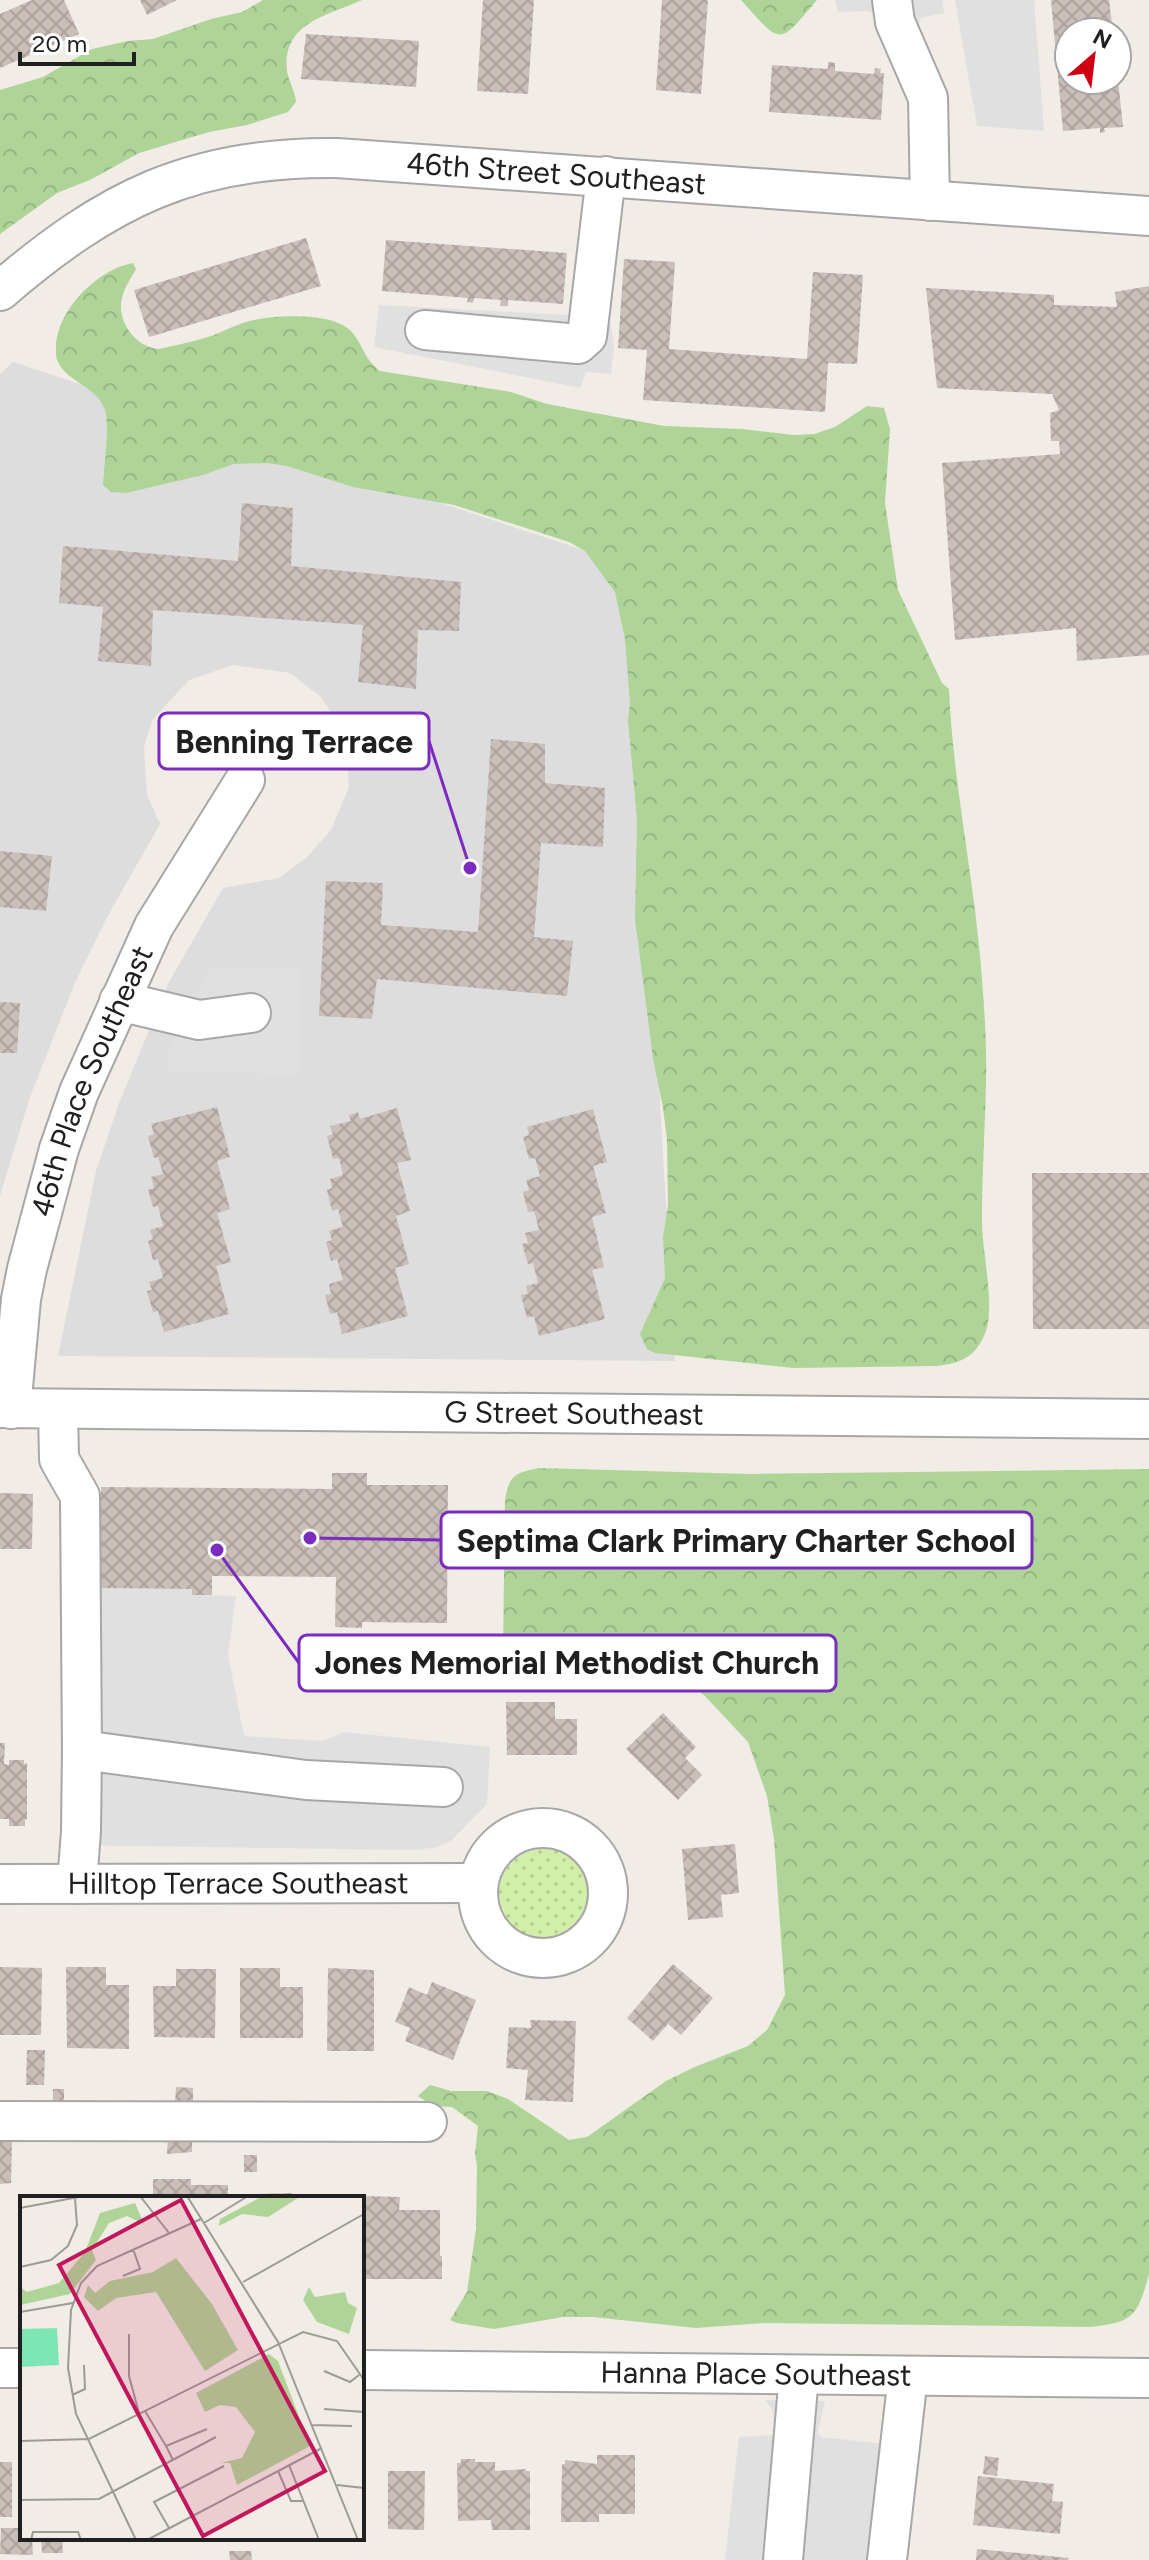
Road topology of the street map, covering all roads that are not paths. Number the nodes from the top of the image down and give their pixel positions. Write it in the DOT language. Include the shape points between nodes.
graph roads {
  1 [pos="892,0"];
  2 [pos="606,176"];
  3 [pos="930,201"];
  4 [pos="1149,216"];
  5 [pos="0,291"];
  6 [pos="425,330"];
  7 [pos="245,780"];
  8 [pos="119,1001"];
  9 [pos="251,1013"];
  10 [pos="6,1408"];
  11 [pos="58,1409"];
  12 [pos="1149,1419"];
  13 [pos="82,1750"];
  14 [pos="443,1787"];
  15 [pos="478,1883"];
  16 [pos="0,1884"];
  17 [pos="77,1884"];
  18 [pos="0,2121"];
  19 [pos="427,2122"];
  20 [pos="364,2370"];
  21 [pos="799,2375"];
  22 [pos="908,2376"];
  23 [pos="1149,2378"];
  24 [pos="783,2560"];
  25 [pos="887,2560"];
  1 -- 3 [label="street" via="895,22 928,98"];
  2 -- 3 [label="street, 46th Street Southeast"];
  2 -- 5 [label="street, 46th Street Southeast" via="337,158 240,164 176,180 117,206 61,241"];
  2 -- 6 [label="street" via="587,336 578,344"];
  3 -- 4 [label="street, 46th Street Southeast"];
  7 -- 8 [label="street, 46th Place Southeast" via="154,926"];
  8 -- 9 [label="street" via="199,1020"];
  8 -- 10 [label="street, 46th Place Southeast" via="79,1092 42,1209 21,1299"];
  10 -- 11 [label="street, G Street Southeast"];
  11 -- 12 [label="street, G Street Southeast"];
  11 -- 13 [label="street" via="59,1459 80,1496"];
  13 -- 14 [label="street" via="306,1780"];
  13 -- 17 [label="street"];
  15 -- 17 [label="street, Hilltop Terrace Southeast"];
  16 -- 17 [label="street, Hilltop Terrace Southeast"];
  18 -- 19 [label="street"];
  20 -- 21 [label="street, Hanna Place Southeast"];
  21 -- 22 [label="street, Hanna Place Southeast"];
  21 -- 24 [label="street"];
  22 -- 23 [label="street, Hanna Place Southeast"];
  22 -- 25 [label="street"];
}
